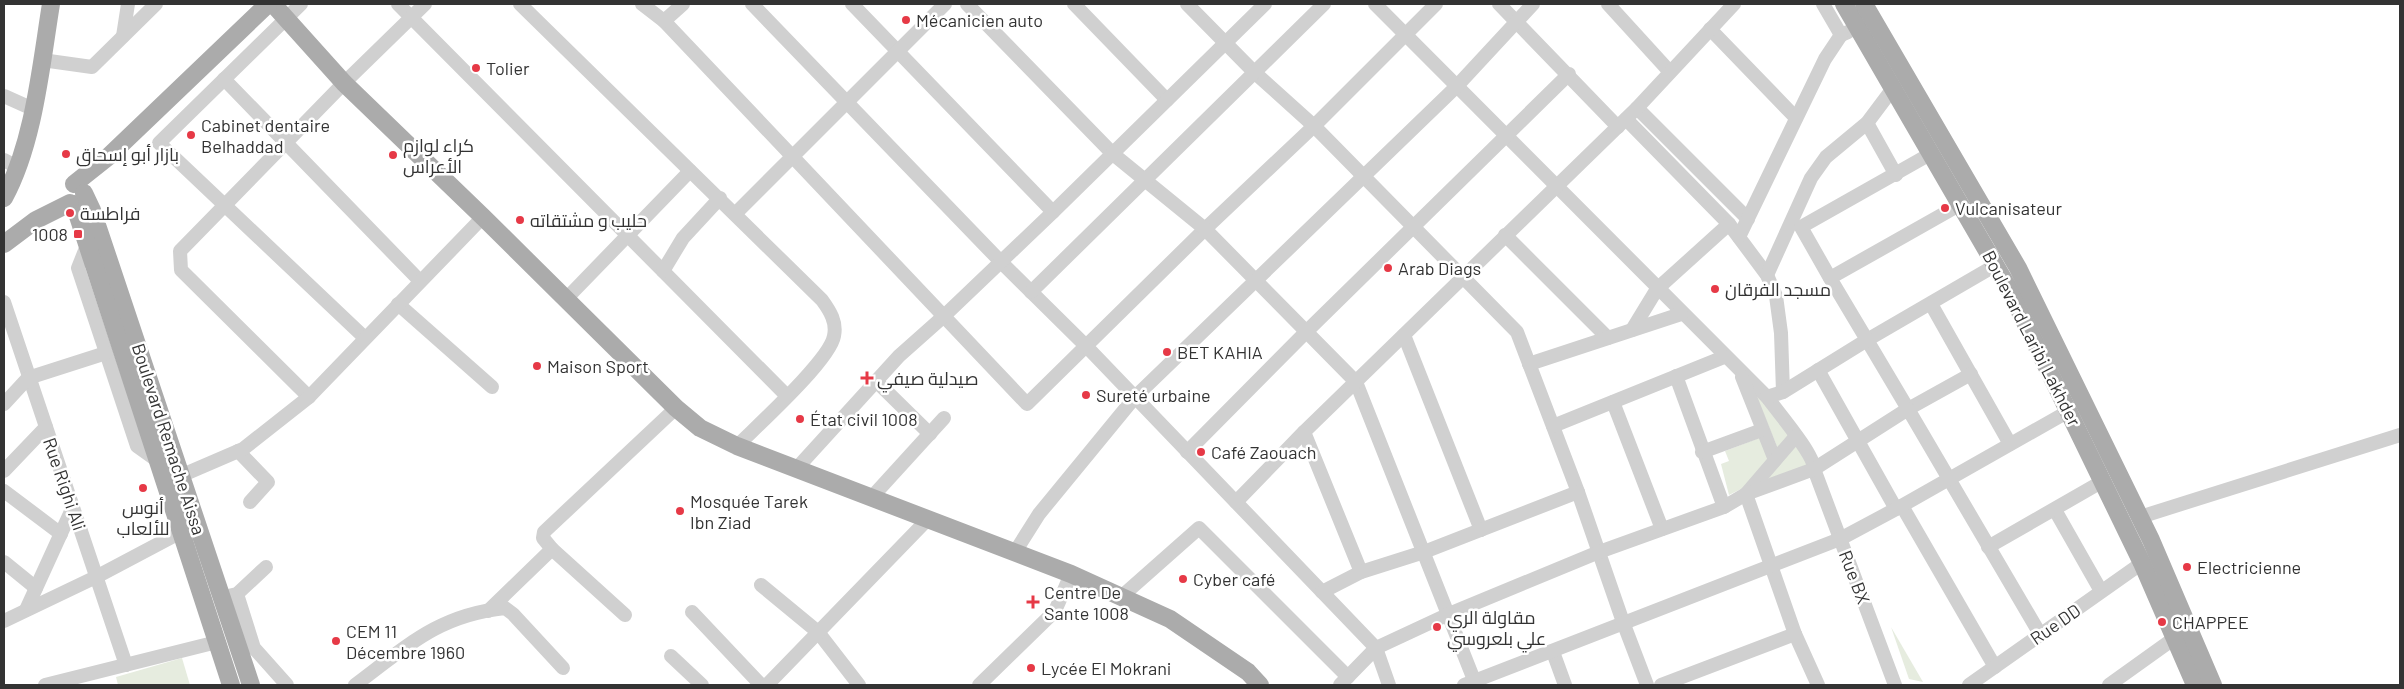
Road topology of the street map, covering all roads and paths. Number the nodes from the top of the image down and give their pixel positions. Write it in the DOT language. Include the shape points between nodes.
graph roads {
  1 [pos="51,4"];
  2 [pos="128,4"];
  3 [pos="156,4"];
  4 [pos="268,4"];
  5 [pos="273,4"];
  6 [pos="300,4"];
  7 [pos="398,4"];
  8 [pos="425,4"];
  9 [pos="520,4"];
  10 [pos="642,4"];
  11 [pos="683,4"];
  12 [pos="752,4"];
  13 [pos="852,4"];
  14 [pos="944,4"];
  15 [pos="967,4"];
  16 [pos="1074,4"];
  17 [pos="1187,4"];
  18 [pos="1265,4"];
  19 [pos="1324,4"];
  20 [pos="1375,4"];
  21 [pos="1436,4"];
  22 [pos="1498,4"];
  23 [pos="1533,4"];
  24 [pos="1608,4"];
  25 [pos="1734,4"];
  26 [pos="1823,4"];
  27 [pos="1844,4"];
  28 [pos="1864,4"];
  29 [pos="286,18"];
  30 [pos="412,18"];
  31 [pos="664,21"];
  32 [pos="1515,21"];
  33 [pos="1858,28"];
  34 [pos="1710,29"];
  35 [pos="1405,35"];
  36 [pos="1841,35"];
  37 [pos="122,36"];
  38 [pos="1225,43"];
  39 [pos="898,52"];
  40 [pos="42,60"];
  41 [pos="1254,72"];
  42 [pos="1670,72"];
  43 [pos="1569,74"];
  44 [pos="224,79"];
  45 [pos="344,83"];
  46 [pos="1456,86"];
  47 [pos="1894,87"];
  48 [pos="4,96"];
  49 [pos="1167,100"];
  50 [pos="846,102"];
  51 [pos="1637,108"];
  52 [pos="33,109"];
  53 [pos="1796,118"];
  54 [pos="1622,123"];
  55 [pos="1867,123"];
  56 [pos="1314,126"];
  57 [pos="1506,136"];
  58 [pos="286,143"];
  59 [pos="1113,154"];
  60 [pos="1932,154"];
  61 [pos="793,156"];
  62 [pos="10,164"];
  63 [pos="690,171"];
  64 [pos="1896,175"];
  65 [pos="1364,176"];
  66 [pos="1144,181"];
  67 [pos="1555,188"];
  68 [pos="75,194"];
  69 [pos="4,198"];
  70 [pos="720,198"];
  71 [pos="1961,204"];
  72 [pos="225,206"];
  73 [pos="1053,212"];
  74 [pos="736,214"];
  75 [pos="484,217"];
  76 [pos="1748,219"];
  77 [pos="1728,224"];
  78 [pos="1413,227"];
  79 [pos="1205,229"];
  80 [pos="628,236"];
  81 [pos="1506,236"];
  82 [pos="1739,237"];
  83 [pos="88,243"];
  84 [pos="4,244"];
  85 [pos="1001,262"];
  86 [pos="1996,265"];
  87 [pos="663,271"];
  88 [pos="1767,275"];
  89 [pos="1462,278"];
  90 [pos="1830,278"];
  91 [pos="420,281"];
  92 [pos="1254,281"];
  93 [pos="1657,289"];
  94 [pos="1032,292"];
  95 [pos="566,298"];
  96 [pos="4,302"];
  97 [pos="398,304"];
  98 [pos="1931,304"];
  99 [pos="1682,314"];
  100 [pos="944,316"];
  101 [pos="7,325"];
  102 [pos="1632,330"];
  103 [pos="1306,332"];
  104 [pos="1404,335"];
  105 [pos="365,338"];
  106 [pos="1608,338"];
  107 [pos="1867,340"];
  108 [pos="1086,346"];
  109 [pos="106,354"];
  110 [pos="1724,357"];
  111 [pos="1529,364"];
  112 [pos="1818,370"];
  113 [pos="1740,372"];
  114 [pos="1971,374"];
  115 [pos="1676,376"];
  116 [pos="28,378"];
  117 [pos="876,382"];
  118 [pos="1356,382"];
  119 [pos="492,387"];
  120 [pos="1783,392"];
  121 [pos="309,396"];
  122 [pos="787,396"];
  123 [pos="1135,397"];
  124 [pos="1767,398"];
  125 [pos="1613,402"];
  126 [pos="4,404"];
  127 [pos="676,408"];
  128 [pos="1908,410"];
  129 [pos="2069,411"];
  130 [pos="944,418"];
  131 [pos="1553,426"];
  132 [pos="46,427"];
  133 [pos="1762,430"];
  134 [pos="1304,432"];
  135 [pos="930,434"];
  136 [pos="2400,435"];
  137 [pos="1796,436"];
  138 [pos="1859,441"];
  139 [pos="2010,444"];
  140 [pos="737,446"];
  141 [pos="238,451"];
  142 [pos="1187,452"];
  143 [pos="1702,452"];
  144 [pos="1775,460"];
  145 [pos="158,461"];
  146 [pos="796,468"];
  147 [pos="1814,469"];
  148 [pos="4,472"];
  149 [pos="174,479"];
  150 [pos="1948,480"];
  151 [pos="2103,481"];
  152 [pos="4,491"];
  153 [pos="1578,492"];
  154 [pos="1746,494"];
  155 [pos="872,497"];
  156 [pos="250,502"];
  157 [pos="1236,502"];
  158 [pos="73,507"];
  159 [pos="1724,507"];
  160 [pos="1899,508"];
  161 [pos="2055,510"];
  162 [pos="2140,517"];
  163 [pos="928,518"];
  164 [pos="1662,529"];
  165 [pos="1480,530"];
  166 [pos="181,532"];
  167 [pos="61,534"];
  168 [pos="1840,539"];
  169 [pos="1988,548"];
  170 [pos="552,549"];
  171 [pos="1015,552"];
  172 [pos="1424,552"];
  173 [pos="1599,552"];
  174 [pos="2150,559"];
  175 [pos="4,562"];
  176 [pos="1771,564"];
  177 [pos="266,567"];
  178 [pos="1361,572"];
  179 [pos="1071,574"];
  180 [pos="96,578"];
  181 [pos="761,585"];
  182 [pos="36,588"];
  183 [pos="2101,591"];
  184 [pos="1322,592"];
  185 [pos="229,596"];
  186 [pos="1121,597"];
  187 [pos="26,610"];
  188 [pos="488,611"];
  189 [pos="692,612"];
  190 [pos="1448,614"];
  191 [pos="625,616"];
  192 [pos="4,621"];
  193 [pos="1623,622"];
  194 [pos="818,632"];
  195 [pos="1795,634"];
  196 [pos="2040,634"];
  197 [pos="2176,638"];
  198 [pos="217,642"];
  199 [pos="246,648"];
  200 [pos="1376,648"];
  201 [pos="1553,652"];
  202 [pos="671,656"];
  203 [pos="126,665"];
  204 [pos="1995,667"];
  205 [pos="563,668"];
  206 [pos="1344,681"];
  207 [pos="1984,681"];
  208 [pos="1472,684"];
  209 [pos="45,685"];
  210 [pos="232,685"];
  211 [pos="250,685"];
  212 [pos="287,685"];
  213 [pos="355,685"];
  214 [pos="702,685"];
  215 [pos="761,685"];
  216 [pos="767,685"];
  217 [pos="859,685"];
  218 [pos="979,685"];
  219 [pos="1260,685"];
  220 [pos="1389,685"];
  221 [pos="1564,685"];
  222 [pos="1647,685"];
  223 [pos="1660,685"];
  224 [pos="1818,685"];
  225 [pos="1895,685"];
  226 [pos="1969,685"];
  227 [pos="2109,685"];
  228 [pos="2195,685"];
  229 [pos="2213,685"];
  1 -- 40 [label="main road"];
  2 -- 37 [label="street"];
  3 -- 37 [label="street"];
  4 -- 68 [label="main road" via="108,157"];
  5 -- 29 [label="main road"];
  6 -- 29 [label="street"];
  7 -- 30 [label="street"];
  8 -- 30 [label="street"];
  9 -- 63 [label="street"];
  10 -- 31 [label="street"];
  11 -- 31 [label="street"];
  12 -- 50 [label="street"];
  13 -- 39 [label="street"];
  14 -- 39 [label="street"];
  15 -- 59 [label="street"];
  16 -- 49 [label="street"];
  17 -- 38 [label="street"];
  18 -- 38 [label="street"];
  19 -- 41 [label="street"];
  20 -- 35 [label="street, Rue BX"];
  21 -- 35 [label="street"];
  22 -- 32 [label="street"];
  23 -- 32 [label="street"];
  24 -- 42 [label="street"];
  25 -- 34 [label="street"];
  26 -- 36 [label="street"];
  27 -- 33 [label="main road, Boulevard Laribi Lakhder"];
  28 -- 162 [label="main road, Boulevard Laribi Lakhder" via="2018,268"];
  29 -- 44 [label="street"];
  29 -- 45 [label="main road"];
  30 -- 45 [label="street"];
  30 -- 80 [label="street"];
  31 -- 61 [label="street"];
  32 -- 43 [label="street"];
  32 -- 46 [label="street"];
  33 -- 36 [label="street"];
  33 -- 47 [label="main road, Boulevard Laribi Lakhder"];
  34 -- 42 [label="street"];
  34 -- 53 [label="street"];
  35 -- 46 [label="street, Rue BX"];
  35 -- 56 [label="street"];
  36 -- 53 [label="street" via="1825,59"];
  37 -- 40 [label="street" via="92,67"];
  38 -- 41 [label="street"];
  38 -- 49 [label="street"];
  39 -- 50 [label="street"];
  39 -- 73 [label="street"];
  40 -- 52 [label="main road"];
  41 -- 56 [label="street"];
  41 -- 66 [label="street"];
  42 -- 51 [label="street"];
  43 -- 54 [label="street"];
  43 -- 57 [label="street"];
  44 -- 58 [label="street"];
  44 -- 72 [label="street" via="159,144"];
  45 -- 58 [label="street"];
  45 -- 75 [label="main road"];
  46 -- 57 [label="street, Rue BX"];
  46 -- 65 [label="street"];
  47 -- 55 [label="street"];
  47 -- 60 [label="main road, Boulevard Laribi Lakhder"];
  48 -- 52 [label="street"];
  49 -- 59 [label="street"];
  50 -- 61 [label="street"];
  50 -- 85 [label="street"];
  51 -- 54 [label="street"];
  51 -- 76 [label="street"];
  52 -- 62 [label="main road"];
  53 -- 76 [label="street"];
  54 -- 67 [label="street"];
  54 -- 77 [label="street"];
  55 -- 64 [label="street"];
  55 -- 88 [label="street" via="1826,157 1811,178"];
  56 -- 65 [label="street"];
  56 -- 79 [label="street"];
  57 -- 67 [label="street, Rue BX"];
  57 -- 78 [label="street"];
  58 -- 72 [label="street"];
  58 -- 91 [label="street"];
  59 -- 66 [label="street"];
  59 -- 73 [label="street"];
  60 -- 64 [label="street"];
  60 -- 71 [label="main road, Boulevard Laribi Lakhder"];
  61 -- 74 [label="street"];
  61 -- 100 [label="street"];
  62 -- 69 [label="main road"];
  63 -- 70 [label="street"];
  63 -- 80 [label="street"];
  64 -- 90 [label="street" via="1801,227"];
  65 -- 78 [label="street"];
  65 -- 92 [label="street"];
  66 -- 79 [label="street"];
  66 -- 94 [label="street"];
  67 -- 81 [label="street"];
  67 -- 93 [label="street, Rue BX"];
  68 -- 83 [label="main road, Boulevard Remache Aissa"];
  68 -- 84 [label="main road"];
  68 -- 149 [label="main road, Boulevard Remache Aissa" via="92,210"];
  70 -- 74 [label="street"];
  70 -- 87 [label="street" via="684,238"];
  71 -- 86 [label="main road, Boulevard Laribi Lakhder"];
  71 -- 90 [label="street"];
  72 -- 105 [label="street"];
  72 -- 121 [label="street" via="180,250 181,270"];
  73 -- 85 [label="street"];
  74 -- 122 [label="street" via="822,300 834,319 835,334 829,350"];
  75 -- 91 [label="street"];
  75 -- 95 [label="main road"];
  76 -- 82 [label="street"];
  77 -- 82 [label="street"];
  77 -- 93 [label="street"];
  78 -- 89 [label="street"];
  78 -- 103 [label="street"];
  79 -- 92 [label="street"];
  79 -- 108 [label="street"];
  80 -- 87 [label="street"];
  80 -- 95 [label="street"];
  81 -- 89 [label="street"];
  81 -- 106 [label="street"];
  82 -- 88 [label="street"];
  83 -- 109 [label="street" via="78,268"];
  83 -- 145 [label="main road, Boulevard Remache Aissa"];
  85 -- 94 [label="street"];
  85 -- 100 [label="street"];
  86 -- 98 [label="street"];
  86 -- 129 [label="main road, Boulevard Laribi Lakhder"];
  87 -- 122 [label="street"];
  88 -- 120 [label="street" via="1776,296 1780,323"];
  89 -- 104 [label="street"];
  89 -- 111 [label="street" via="1516,332"];
  90 -- 107 [label="street"];
  91 -- 97 [label="street"];
  92 -- 103 [label="street"];
  92 -- 123 [label="street"];
  93 -- 99 [label="street, Rue BX"];
  93 -- 102 [label="street"];
  94 -- 108 [label="street"];
  95 -- 127 [label="main road"];
  96 -- 101 [label="street, Rue Righi Ali"];
  97 -- 105 [label="street"];
  97 -- 119 [label="street"];
  98 -- 107 [label="street"];
  98 -- 114 [label="street"];
  99 -- 102 [label="street"];
  99 -- 110 [label="street, Rue BX"];
  100 -- 108 [label="street" via="1027,404"];
  100 -- 117 [label="street" via="899,356"];
  101 -- 116 [label="street, Rue Righi Ali"];
  102 -- 106 [label="street"];
  103 -- 118 [label="street"];
  103 -- 142 [label="street"];
  104 -- 118 [label="street"];
  104 -- 165 [label="street"];
  105 -- 121 [label="street"];
  106 -- 111 [label="street"];
  107 -- 112 [label="street"];
  107 -- 128 [label="street"];
  108 -- 123 [label="street"];
  109 -- 116 [label="street"];
  109 -- 145 [label="street" via="137,446"];
  110 -- 113 [label="street, Rue BX"];
  110 -- 115 [label="street"];
  111 -- 131 [label="street"];
  112 -- 120 [label="street"];
  112 -- 138 [label="street"];
  113 -- 124 [label="street, Rue BX"];
  113 -- 133 [label="street"];
  114 -- 128 [label="street"];
  114 -- 139 [label="street"];
  115 -- 125 [label="street"];
  115 -- 143 [label="street"];
  116 -- 126 [label="street"];
  116 -- 132 [label="street, Rue Righi Ali"];
  117 -- 135 [label="street"];
  117 -- 146 [label="street"];
  118 -- 134 [label="street"];
  118 -- 172 [label="street"];
  120 -- 124 [label="street"];
  121 -- 141 [label="street" via="255,441"];
  122 -- 140 [label="street"];
  123 -- 142 [label="street"];
  123 -- 171 [label="street" via="1038,514"];
  124 -- 137 [label="street, Rue BX"];
  125 -- 131 [label="street"];
  125 -- 164 [label="street"];
  127 -- 140 [label="main road" via="700,428"];
  127 -- 170 [label="street" via="544,532 543,538"];
  128 -- 138 [label="street"];
  128 -- 150 [label="street"];
  129 -- 139 [label="street"];
  129 -- 151 [label="main road, Boulevard Laribi Lakhder"];
  130 -- 135 [label="street"];
  131 -- 153 [label="street"];
  132 -- 148 [label="street"];
  132 -- 158 [label="street, Rue Righi Ali"];
  133 -- 143 [label="street"];
  133 -- 144 [label="street"];
  134 -- 157 [label="street"];
  134 -- 178 [label="street"];
  135 -- 155 [label="street"];
  136 -- 162 [label="street"];
  137 -- 144 [label="street"];
  137 -- 147 [label="street, Rue BX" via="1814,463"];
  138 -- 147 [label="street"];
  138 -- 160 [label="street"];
  139 -- 150 [label="street"];
  140 -- 146 [label="main road"];
  141 -- 149 [label="street"];
  141 -- 156 [label="street" via="268,482"];
  142 -- 157 [label="street"];
  143 -- 159 [label="street"];
  144 -- 154 [label="street"];
  145 -- 149 [label="main road, Boulevard Remache Aissa"];
  146 -- 155 [label="main road"];
  147 -- 154 [label="street"];
  147 -- 168 [label="street, Rue BX"];
  149 -- 166 [label="main road, Boulevard Remache Aissa"];
  149 -- 185 [label="main road, Boulevard Remache Aissa"];
  150 -- 160 [label="street"];
  150 -- 169 [label="street"];
  151 -- 161 [label="street"];
  151 -- 174 [label="main road, Boulevard Laribi Lakhder"];
  152 -- 167 [label="street"];
  153 -- 165 [label="street"];
  153 -- 173 [label="street"];
  154 -- 159 [label="street"];
  154 -- 176 [label="street"];
  155 -- 163 [label="main road"];
  157 -- 184 [label="street"];
  158 -- 167 [label="street"];
  158 -- 180 [label="street, Rue Righi Ali"];
  159 -- 164 [label="street"];
  160 -- 168 [label="street"];
  160 -- 204 [label="street"];
  161 -- 169 [label="street"];
  161 -- 183 [label="street"];
  162 -- 174 [label="main road, Boulevard Laribi Lakhder"];
  163 -- 171 [label="main road"];
  163 -- 194 [label="street"];
  164 -- 173 [label="street"];
  165 -- 172 [label="street"];
  166 -- 180 [label="street"];
  166 -- 198 [label="main road, Boulevard Remache Aissa"];
  167 -- 182 [label="street"];
  168 -- 176 [label="street"];
  168 -- 225 [label="street, Rue BX"];
  169 -- 196 [label="street"];
  170 -- 188 [label="street"];
  170 -- 191 [label="street"];
  171 -- 179 [label="main road"];
  172 -- 178 [label="street"];
  172 -- 190 [label="street"];
  173 -- 190 [label="street"];
  173 -- 193 [label="street"];
  174 -- 183 [label="street, Rue DD"];
  174 -- 197 [label="main road, Boulevard Laribi Lakhder"];
  174 -- 229 [label="main road, Boulevard Laribi Lakhder"];
  175 -- 182 [label="street"];
  176 -- 193 [label="street"];
  176 -- 195 [label="street"];
  177 -- 185 [label="street"];
  178 -- 184 [label="street"];
  179 -- 186 [label="main road"];
  179 -- 218 [label="street" via="1055,611"];
  180 -- 187 [label="street"];
  180 -- 203 [label="street, Rue Righi Ali"];
  181 -- 194 [label="street"];
  182 -- 187 [label="street"];
  183 -- 196 [label="street, Rue DD"];
  184 -- 200 [label="street"];
  185 -- 199 [label="main road, Boulevard Remache Aissa"];
  186 -- 206 [label="street" via="1199,528"];
  186 -- 219 [label="main road" via="1170,619 1248,672"];
  187 -- 192 [label="street"];
  188 -- 205 [label="street" via="505,608 513,614"];
  188 -- 213 [label="street" via="444,623 426,632"];
  189 -- 215 [label="street"];
  190 -- 200 [label="street"];
  190 -- 208 [label="street"];
  193 -- 201 [label="street"];
  193 -- 222 [label="street"];
  194 -- 216 [label="street"];
  194 -- 217 [label="street"];
  195 -- 223 [label="street"];
  195 -- 224 [label="street"];
  196 -- 204 [label="street, Rue DD"];
  197 -- 227 [label="street"];
  197 -- 228 [label="main road, Boulevard Laribi Lakhder"];
  198 -- 203 [label="street"];
  198 -- 210 [label="main road, Boulevard Remache Aissa"];
  199 -- 211 [label="main road, Boulevard Remache Aissa"];
  199 -- 212 [label="street"];
  200 -- 206 [label="street"];
  200 -- 220 [label="street"];
  201 -- 208 [label="street"];
  201 -- 221 [label="street"];
  202 -- 214 [label="street"];
  203 -- 209 [label="street"];
  204 -- 207 [label="street, Rue DD"];
  207 -- 226 [label="street, Rue DD"];
}
